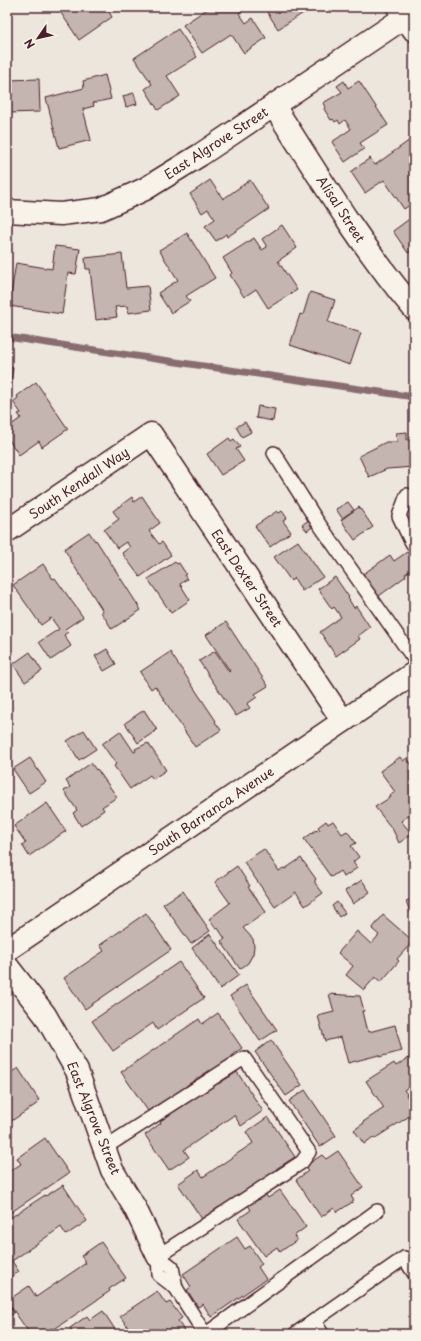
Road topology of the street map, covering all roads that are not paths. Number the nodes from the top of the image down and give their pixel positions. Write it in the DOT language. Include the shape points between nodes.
graph roads {
  1 [pos="406,18"];
  2 [pos="274,106"];
  3 [pos="7,211"];
  4 [pos="414,309"];
  5 [pos="150,434"];
  6 [pos="274,453"];
  7 [pos="407,495"];
  8 [pos="7,531"];
  9 [pos="414,546"];
  10 [pos="414,659"];
  11 [pos="414,673"];
  12 [pos="343,721"];
  13 [pos="7,950"];
  14 [pos="7,966"];
  15 [pos="104,1148"];
  16 [pos="377,1211"];
  17 [pos="158,1256"];
  18 [pos="414,1273"];
  19 [pos="314,1321"];
  20 [pos="205,1334"];
  21 [pos="295,1334"];
  22 [pos="322,1334"];
  1 -- 2 [label="street, East Algrove Street"];
  2 -- 3 [label="street, East Algrove Street" via="145,189 101,209 61,214"];
  2 -- 4 [label="street, Alisal Street" via="362,241"];
  5 -- 8 [label="street, South Kendall Way"];
  5 -- 12 [label="street, East Dexter Street"];
  6 -- 10 [label="lane" via="317,521"];
  7 -- 9 [label="lane" via="399,516"];
  11 -- 12 [label="street, South Barranca Avenue"];
  12 -- 13 [label="street, South Barranca Avenue"];
  14 -- 15 [label="street, East Algrove Street" via="45,1015 77,1071"];
  15 -- 17 [label="street, East Algrove Street" via="112,1170 135,1208"];
  15 -- 17 [label="lane" via="244,1058 309,1152 302,1162"];
  16 -- 20 [label="lane"];
  17 -- 20 [label="lane" via="159,1276 176,1288"];
  18 -- 19 [label="lane" via="404,1258"];
  19 -- 21 [label="lane"];
  19 -- 22 [label="lane"];
}
